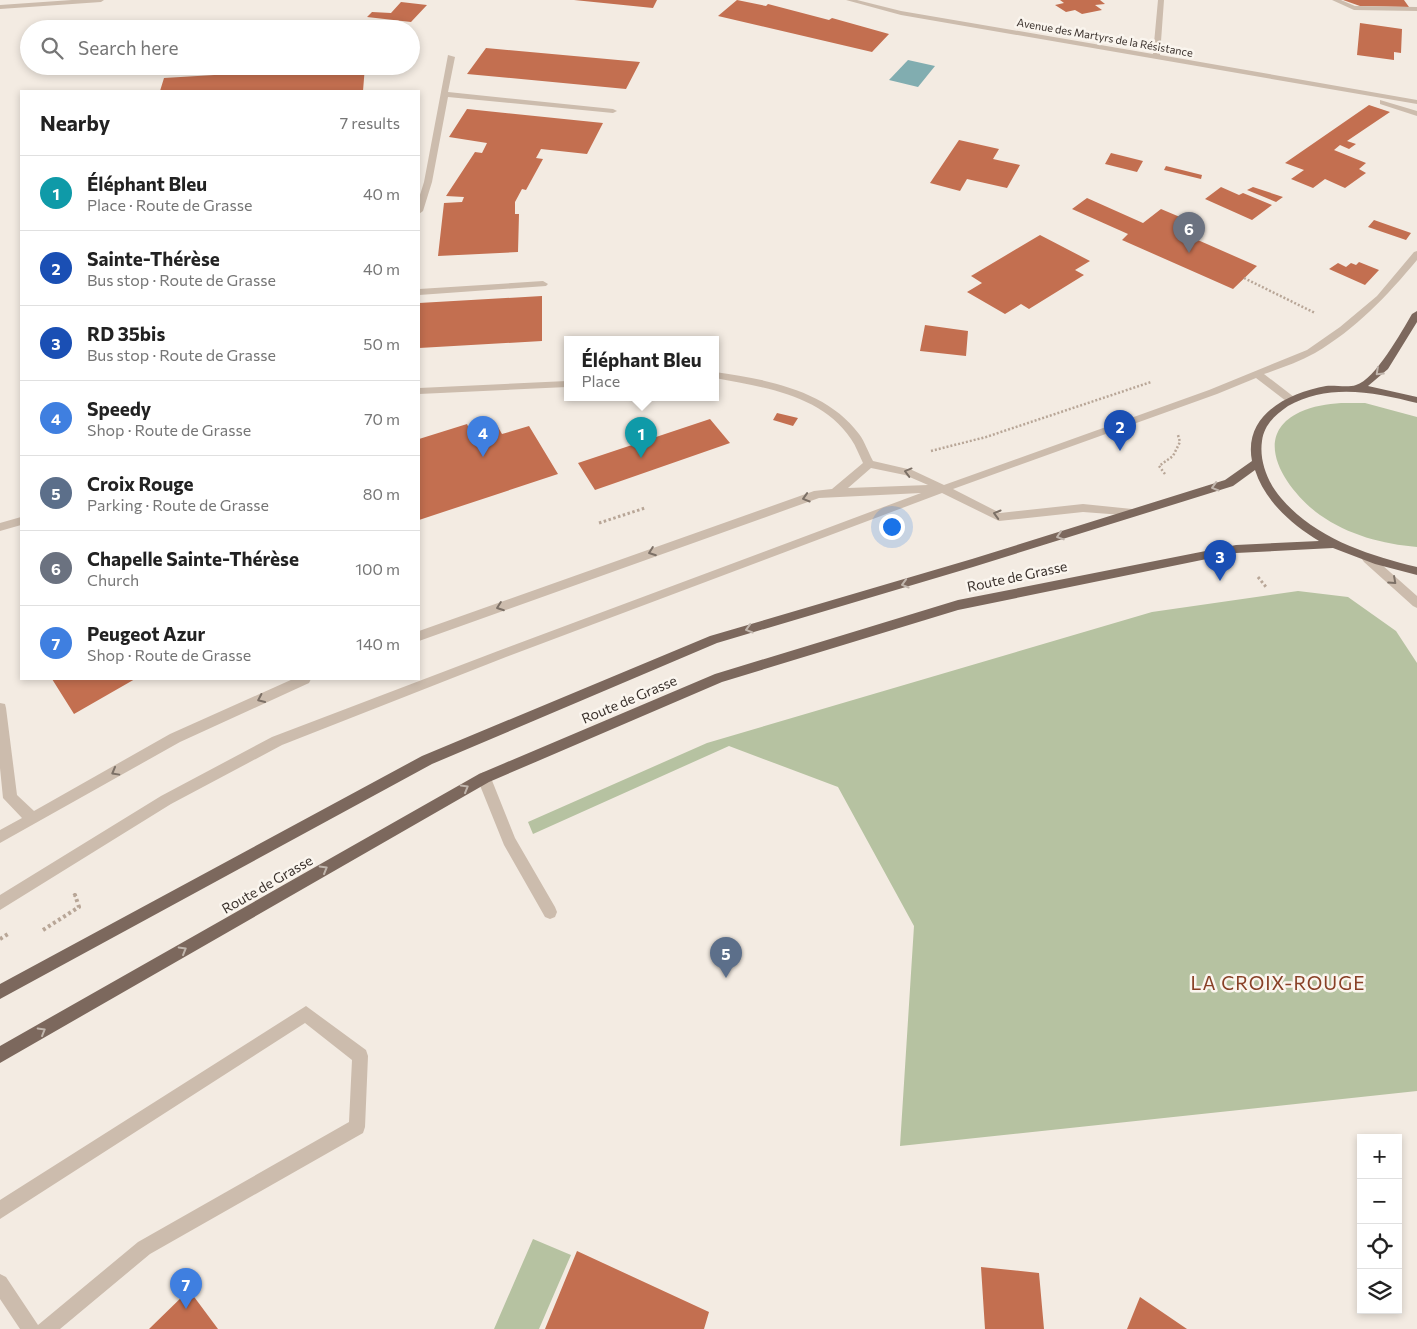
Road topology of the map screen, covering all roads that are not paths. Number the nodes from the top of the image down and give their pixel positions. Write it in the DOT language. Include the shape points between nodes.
graph roads {
  1 [pos="100,0"];
  2 [pos="849,0"];
  3 [pos="1161,0"];
  4 [pos="1335,0"];
  5 [pos="0,7"];
  6 [pos="1417,8"];
  7 [pos="451,57"];
  8 [pos="1156,58"];
  9 [pos="1357,93"];
  10 [pos="444,94"];
  11 [pos="1417,102"];
  12 [pos="613,111"];
  13 [pos="1417,114"];
  14 [pos="420,208"];
  15 [pos="1417,254"];
  16 [pos="543,284"];
  17 [pos="420,292"];
  18 [pos="1417,314"];
  19 [pos="1256,373"];
  20 [pos="719,376"];
  21 [pos="564,384"];
  22 [pos="1360,388"];
  23 [pos="420,391"];
  24 [pos="1290,399"];
  25 [pos="1417,400"];
  26 [pos="1256,463"];
  27 [pos="869,464"];
  28 [pos="943,489"];
  29 [pos="835,492"];
  30 [pos="1132,513"];
  31 [pos="20,521"];
  32 [pos="0,527"];
  33 [pos="1333,544"];
  34 [pos="1368,559"];
  35 [pos="1417,571"];
  36 [pos="1417,603"];
  37 [pos="420,636"];
  38 [pos="303,680"];
  39 [pos="0,708"];
  40 [pos="1,730"];
  41 [pos="484,778"];
  42 [pos="32,818"];
  43 [pos="0,837"];
  44 [pos="0,903"];
  45 [pos="550,912"];
  46 [pos="0,992"];
  47 [pos="0,1055"];
  48 [pos="0,1210"];
  49 [pos="0,1283"];
  50 [pos="31,1329"];
  51 [pos="46,1329"];
  1 -- 5 [label="street"];
  2 -- 8 [label="street, Avenue des Martyrs de la Résistance" via="902,13"];
  3 -- 8 [label="street"];
  4 -- 6 [label="street" via="1354,8"];
  7 -- 10 [label="street"];
  8 -- 9 [label="street, Avenue des Martyrs de la Résistance"];
  9 -- 11 [label="street, Avenue des Martyrs de la Résistance"];
  9 -- 13 [label="street, Avenue des Martyrs de la Résistance"];
  10 -- 12 [label="street"];
  10 -- 14 [label="street" via="428,182"];
  15 -- 19 [label="street" via="1380,298 1343,330 1310,352"];
  16 -- 17 [label="street"];
  18 -- 22 [label="main road, one-way" via="1383,369"];
  19 -- 24 [label="street"];
  19 -- 28 [label="street" via="1065,447"];
  20 -- 27 [label="street" via="800,394 834,414 855,437"];
  21 -- 23 [label="street"];
  22 -- 24 [label="main road" via="1322,390"];
  22 -- 25 [label="main road"];
  24 -- 26 [label="main road" via="1268,415 1256,437"];
  26 -- 30 [label="main road, Route de Grasse, one-way" via="1229,483"];
  26 -- 33 [label="main road" via="1265,484 1282,505 1305,526"];
  28 -- 27 [label="street, one-way" via="912,472"];
  27 -- 29 [label="street"];
  28 -- 29 [label="street"];
  30 -- 28 [label="street, one-way" via="1083,508 999,517"];
  28 -- 44 [label="street" via="277,741 166,800"];
  29 -- 37 [label="street, one-way" via="789,504"];
  30 -- 46 [label="main road, Route de Grasse, one-way" via="714,639 445,753"];
  31 -- 32 [label="street"];
  33 -- 34 [label="main road"];
  33 -- 41 [label="main road, Route de Grasse" via="1236,550 958,605 719,678"];
  34 -- 35 [label="main road"];
  34 -- 36 [label="street, one-way"];
  38 -- 42 [label="street, one-way" via="175,738"];
  39 -- 40 [label="street"];
  40 -- 42 [label="street" via="10,798"];
  41 -- 45 [label="street" via="509,840"];
  47 -- 41 [label="main road, Route de Grasse, one-way"];
  42 -- 43 [label="street"];
  48 -- 51 [label="street" via="306,1014 360,1056 356,1128 144,1248"];
  49 -- 50 [label="street"];
}
